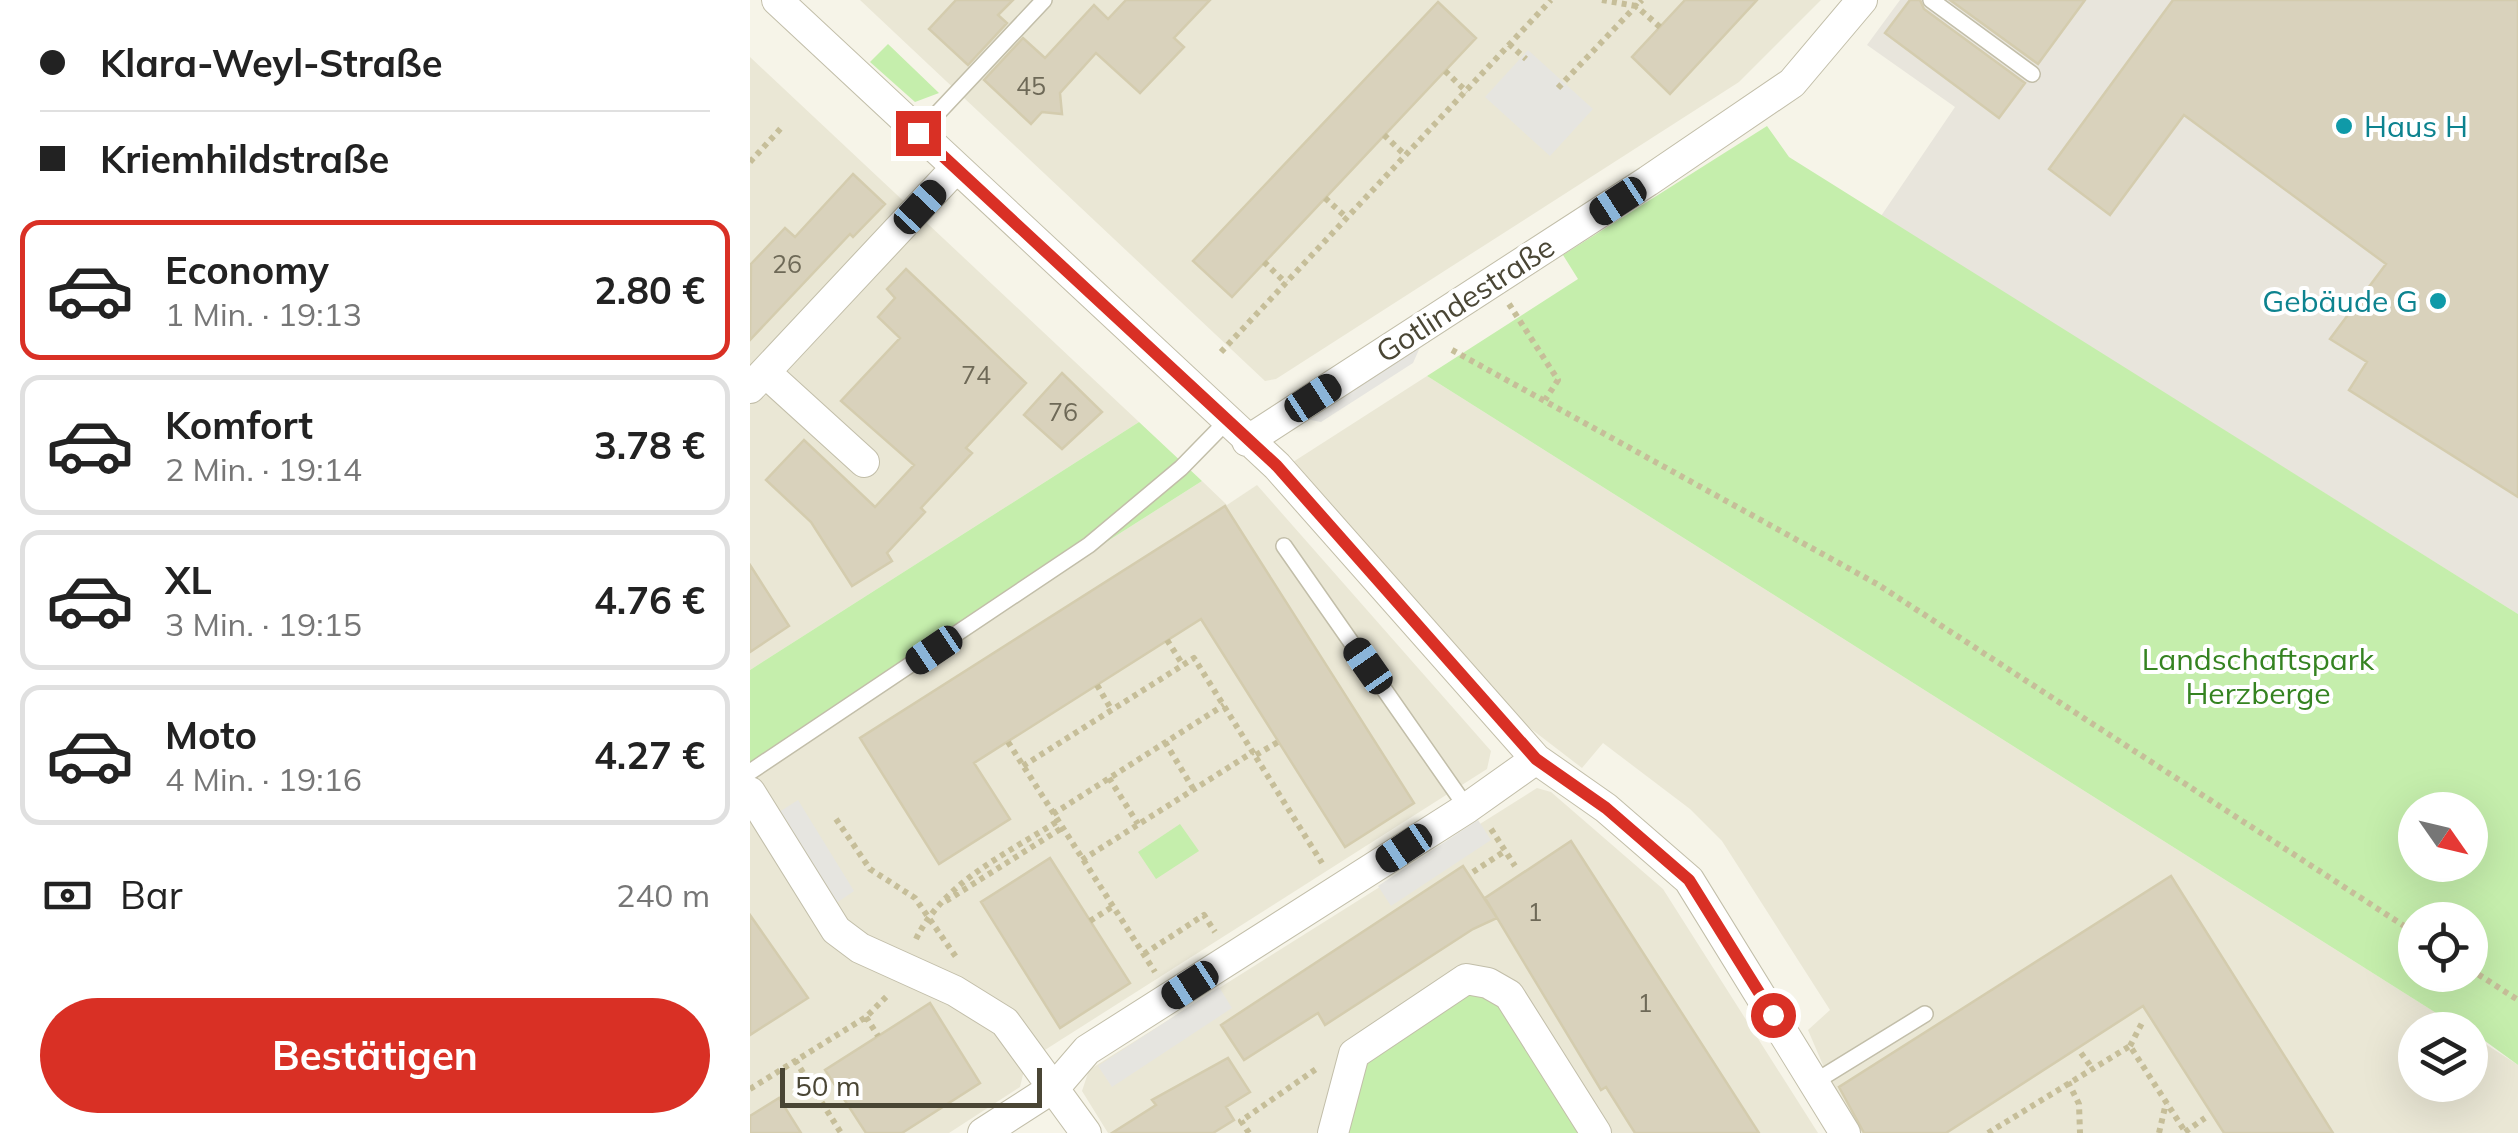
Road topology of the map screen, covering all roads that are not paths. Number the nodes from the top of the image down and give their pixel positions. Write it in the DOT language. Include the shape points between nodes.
graph roads {
  1 [pos="777,0"];
  2 [pos="1044,0"];
  3 [pos="1862,0"];
  4 [pos="1931,0"];
  5 [pos="2032,74"];
  6 [pos="918,133"];
  7 [pos="956,168"];
  8 [pos="758,380"];
  9 [pos="1236,431"];
  10 [pos="864,462"];
  11 [pos="1284,546"];
  12 [pos="1536,759"];
  13 [pos="750,772"];
  14 [pos="750,792"];
  15 [pos="1471,805"];
  16 [pos="1925,1014"];
  17 [pos="1814,1083"];
  18 [pos="1056,1086"];
  19 [pos="983,1133"];
  20 [pos="1086,1133"];
  21 [pos="1333,1133"];
  22 [pos="1596,1133"];
  23 [pos="1846,1133"];
  1 -- 6 [label="street"];
  2 -- 6 [label="lane"];
  3 -- 9 [label="street, Gotlindestraße" via="1792,83 1648,182"];
  4 -- 5 [label="lane"];
  6 -- 7 [label="street"];
  7 -- 8 [label="street"];
  7 -- 9 [label="street"];
  8 -- 10 [label="street"];
  9 -- 12 [label="street" via="1277,466"];
  9 -- 13 [label="lane" via="1090,545"];
  11 -- 15 [label="lane"];
  12 -- 15 [label="street"];
  12 -- 17 [label="street" via="1689,880"];
  14 -- 18 [label="street" via="822,914 860,948 1005,1022"];
  15 -- 18 [label="street" via="1087,1050"];
  16 -- 17 [label="lane"];
  17 -- 23 [label="street"];
  18 -- 19 [label="street"];
  18 -- 20 [label="street"];
  21 -- 22 [label="street" via="1354,1054 1466,979 1488,982 1509,996"];
}
